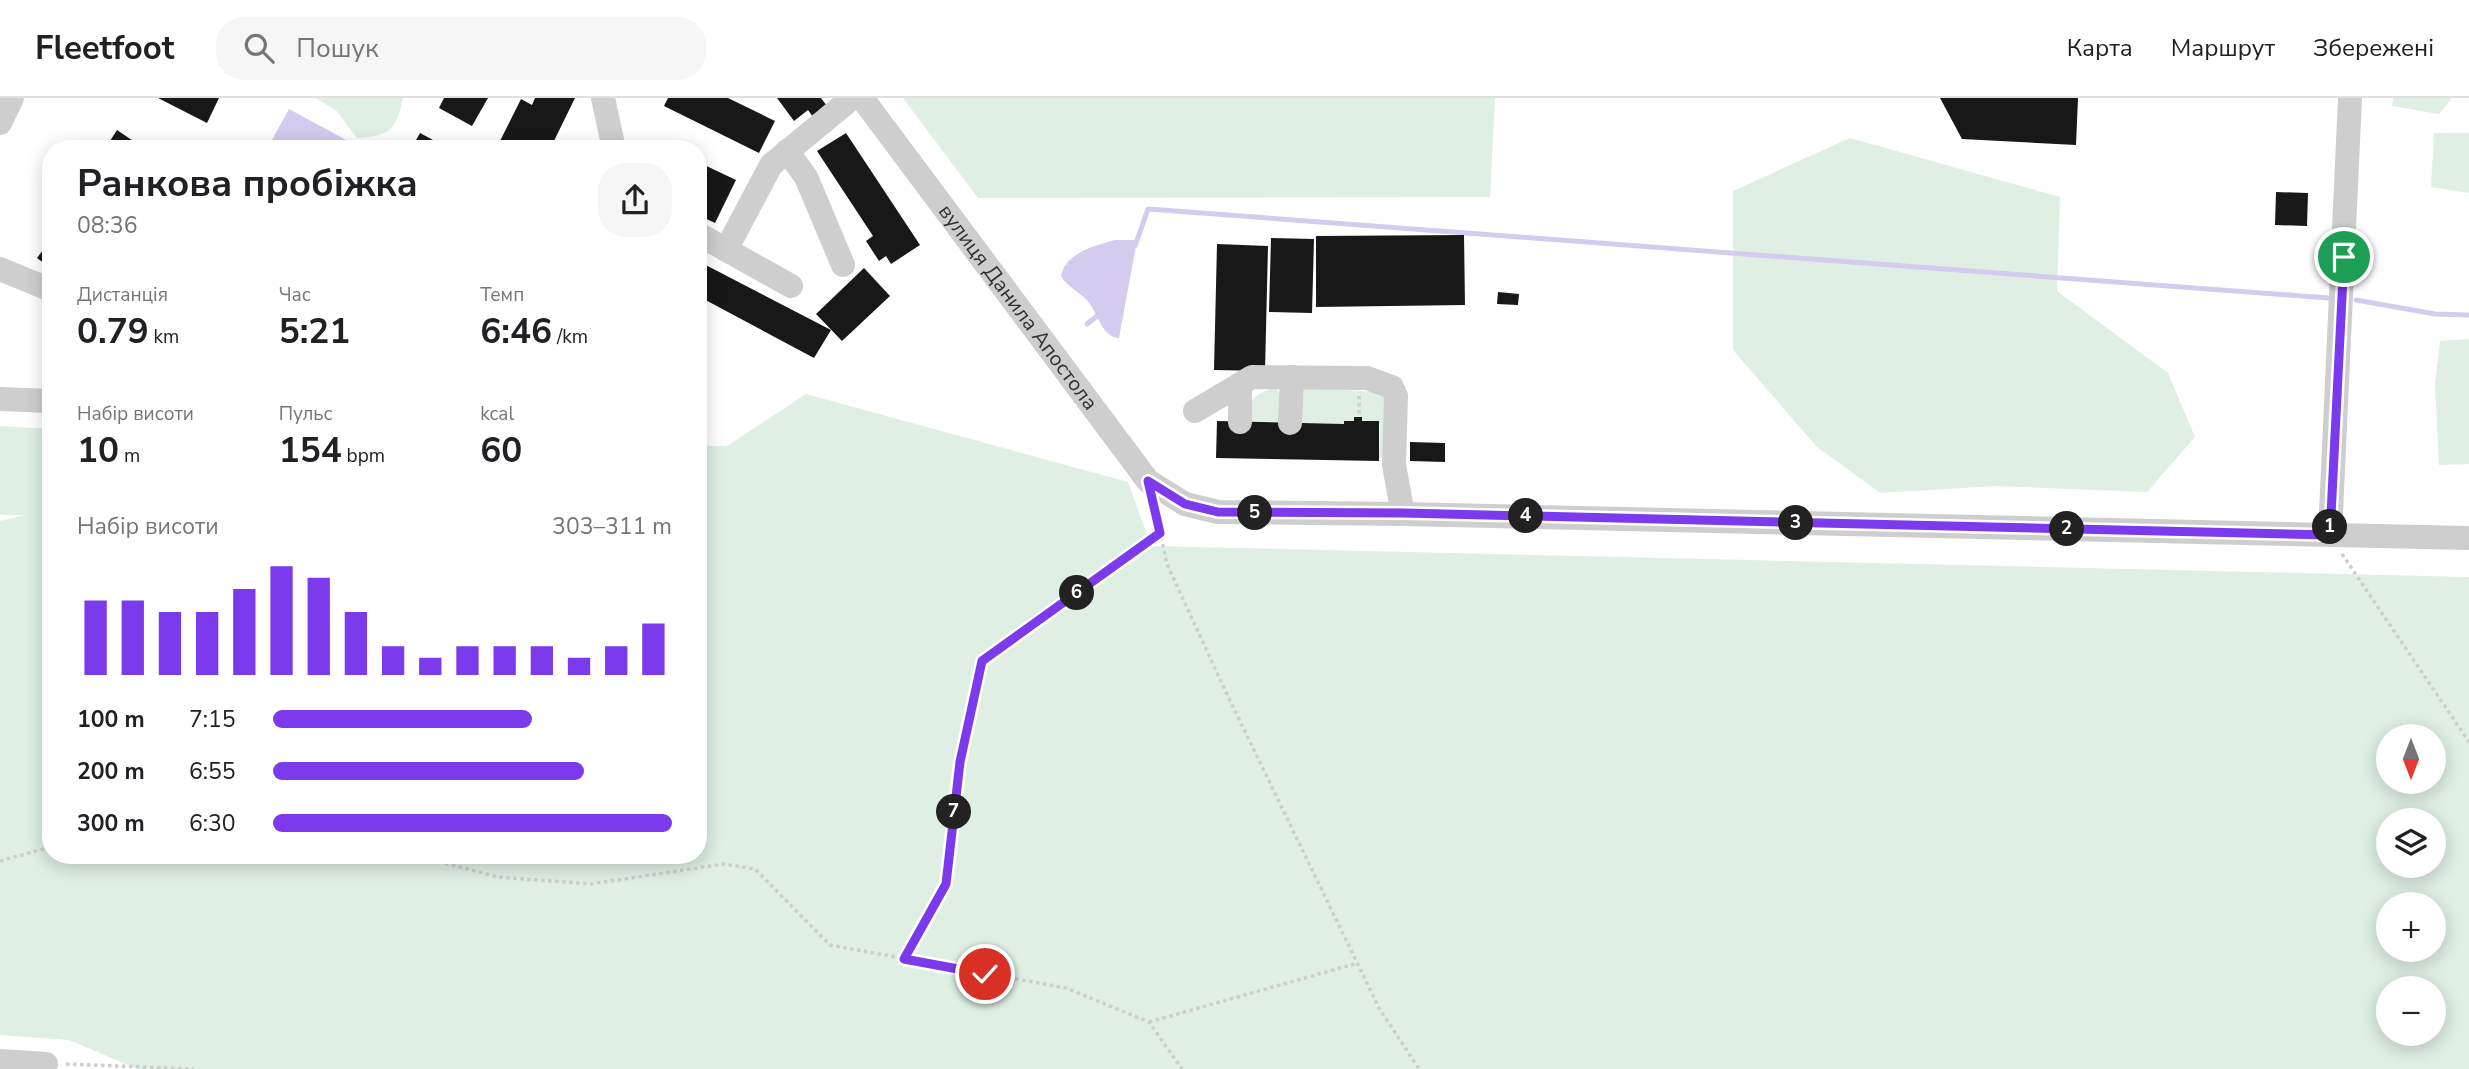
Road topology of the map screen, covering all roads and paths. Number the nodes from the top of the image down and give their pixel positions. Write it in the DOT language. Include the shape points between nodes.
graph roads {
  1 [pos="12,98"];
  2 [pos="603,98"];
  3 [pos="852,98"];
  4 [pos="862,98"];
  5 [pos="2350,98"];
  6 [pos="0,123"];
  7 [pos="612,140"];
  8 [pos="787,151"];
  9 [pos="707,239"];
  10 [pos="726,250"];
  11 [pos="843,265"];
  12 [pos="0,269"];
  13 [pos="42,286"];
  14 [pos="791,286"];
  15 [pos="1292,377"];
  16 [pos="1240,384"];
  17 [pos="0,399"];
  18 [pos="42,401"];
  19 [pos="1195,411"];
  20 [pos="1240,422"];
  21 [pos="1290,423"];
  22 [pos="1148,481"];
  23 [pos="1403,513"];
  24 [pos="1160,533"];
  25 [pos="2330,535"];
  26 [pos="2469,538"];
  27 [pos="2469,742"];
  28 [pos="42,849"];
  29 [pos="0,861"];
  30 [pos="448,864"];
  31 [pos="904,959"];
  32 [pos="1358,963"];
  33 [pos="1149,1022"];
  34 [pos="0,1061"];
  35 [pos="46,1064"];
  36 [pos="194,1069"];
  37 [pos="1182,1069"];
  38 [pos="1419,1069"];
  1 -- 6 [label="street"];
  2 -- 7 [label="street"];
  3 -- 8 [label="street"];
  4 -- 22 [label="street, вулиця Данила Апостола"];
  5 -- 25 [label="street"];
  8 -- 10 [label="street" via="771,165"];
  8 -- 11 [label="street" via="806,177"];
  9 -- 10 [label="street"];
  10 -- 14 [label="street"];
  12 -- 13 [label="street"];
  15 -- 16 [label="street" via="1252,376"];
  15 -- 21 [label="street"];
  15 -- 23 [label="street" via="1367,378 1392,387 1396,396 1394,465"];
  16 -- 19 [label="street"];
  16 -- 20 [label="street"];
  17 -- 18 [label="street"];
  22 -- 23 [label="street, вулиця Данила Апостола" via="1185,504 1218,512"];
  22 -- 24 [label="path"];
  23 -- 25 [label="street, вулиця Данила Апостола"];
  24 -- 31 [label="path" via="982,661 960,762 946,884"];
  24 -- 32 [label="path" via="1167,564 1212,662"];
  25 -- 26 [label="street, вулиця Данила Апостола"];
  25 -- 27 [label="path"];
  28 -- 29 [label="path"];
  30 -- 31 [label="path" via="498,877 591,884 724,864 755,869 830,945"];
  31 -- 33 [label="path" via="1066,988"];
  32 -- 33 [label="path"];
  32 -- 38 [label="path" via="1379,1008"];
  33 -- 37 [label="path"];
  34 -- 35 [label="street"];
  35 -- 36 [label="path"];
}
